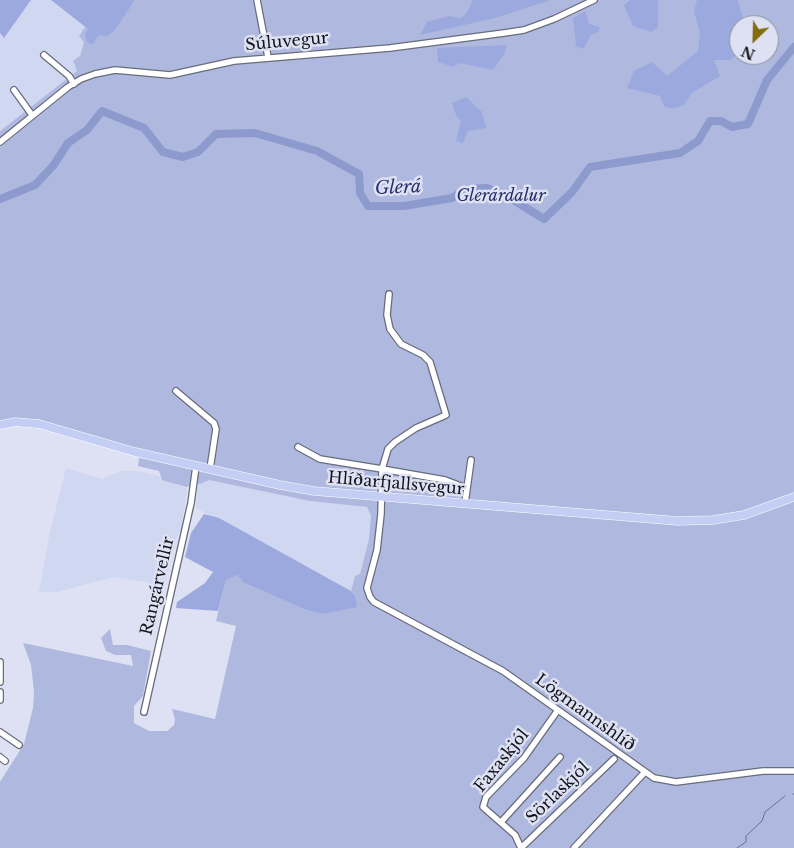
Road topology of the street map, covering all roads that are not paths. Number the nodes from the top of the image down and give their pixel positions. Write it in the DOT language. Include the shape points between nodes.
graph roads {
  1 [pos="257,0"];
  2 [pos="594,0"];
  3 [pos="44,55"];
  4 [pos="268,57"];
  5 [pos="74,84"];
  6 [pos="14,90"];
  7 [pos="32,116"];
  8 [pos="0,142"];
  9 [pos="389,294"];
  10 [pos="176,391"];
  11 [pos="0,425"];
  12 [pos="298,447"];
  13 [pos="471,460"];
  14 [pos="196,466"];
  15 [pos="210,469"];
  16 [pos="382,469"];
  17 [pos="466,488"];
  18 [pos="380,495"];
  19 [pos="794,497"];
  20 [pos="465,503"];
  21 [pos="0,662"];
  22 [pos="0,682"];
  23 [pos="0,692"];
  24 [pos="0,700"];
  25 [pos="558,710"];
  26 [pos="144,712"];
  27 [pos="0,732"];
  28 [pos="19,744"];
  29 [pos="560,757"];
  30 [pos="614,759"];
  31 [pos="794,771"];
  32 [pos="645,772"];
  33 [pos="502,822"];
  34 [pos="521,848"];
  35 [pos="574,848"];
  1 -- 4 [label="street"];
  2 -- 4 [label="street, Súluvegur" via="554,19 511,32 390,48"];
  3 -- 5 [label="street"];
  4 -- 5 [label="street, Súluvegur" via="170,75 115,70"];
  5 -- 7 [label="street, Súluvegur"];
  6 -- 7 [label="street"];
  7 -- 8 [label="street, Súluvegur"];
  9 -- 16 [label="street" via="387,315 392,333 404,347 423,355 430,362 446,415 416,428 395,442 388,449"];
  10 -- 15 [label="street" via="214,423 216,430"];
  11 -- 14 [label="main road, Hlíðarfjallsvegur" via="16,422 39,424 108,446"];
  12 -- 16 [label="street" via="320,459"];
  13 -- 17 [label="street"];
  14 -- 15 [label="main road, Hlíðarfjallsvegur"];
  14 -- 26 [label="street, Rangárvellir"];
  15 -- 18 [label="main road, Hlíðarfjallsvegur" via="297,488"];
  16 -- 17 [label="street" via="445,480"];
  16 -- 18 [label="street"];
  17 -- 20 [label="street"];
  18 -- 20 [label="main road, Hlíðarfjallsvegur"];
  18 -- 25 [label="street, Lögmannshlíð" via="377,550 368,588 370,597 430,634 483,659"];
  19 -- 20 [label="main road, Hlíðarfjallsvegur" via="744,515 700,521 649,520"];
  21 -- 22 [label="street"];
  23 -- 24 [label="street"];
  25 -- 32 [label="street, Lögmannshlíð"];
  25 -- 33 [label="street, Faxaskjól" via="524,758 486,797 483,807"];
  27 -- 28 [label="street"];
  29 -- 33 [label="street"];
  30 -- 34 [label="street, Sörlaskjól"];
  31 -- 32 [label="street, Lögmannshlíð" via="763,771 676,782 661,780"];
  32 -- 35 [label="street"];
  33 -- 34 [label="street, Faxaskjól"];
}
